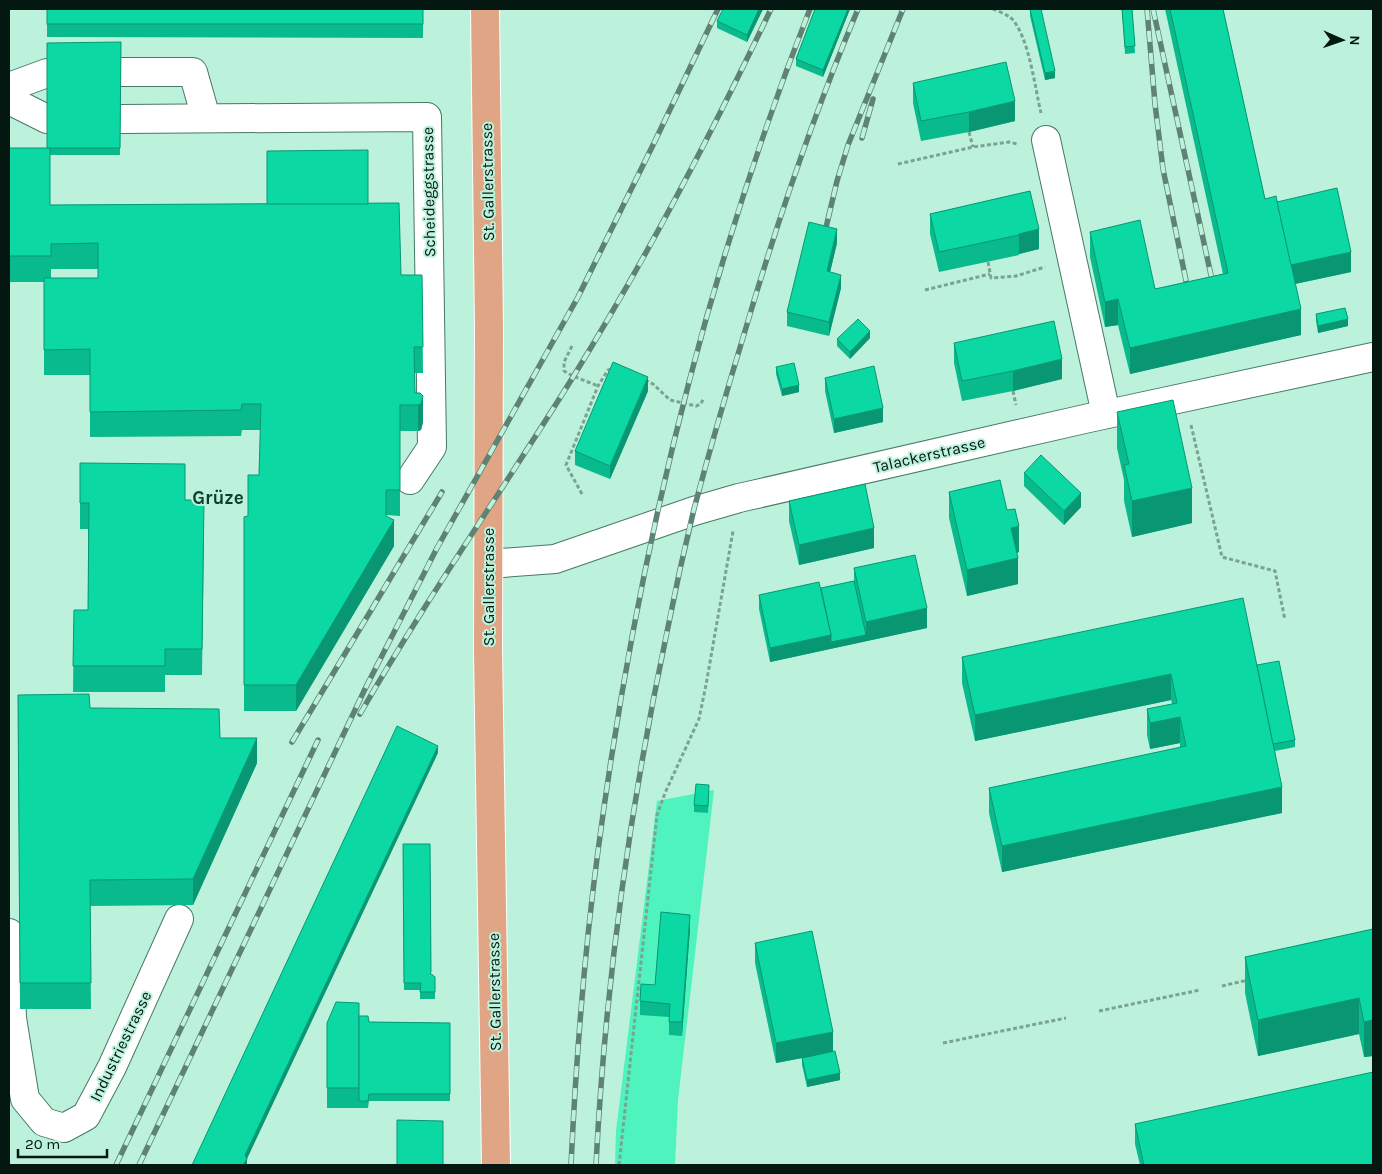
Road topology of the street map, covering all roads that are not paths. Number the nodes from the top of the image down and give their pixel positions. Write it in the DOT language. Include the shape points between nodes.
graph roads {
  1 [pos="485,9"];
  2 [pos="121,72"];
  3 [pos="47,73"];
  4 [pos="9,87"];
  5 [pos="9,100"];
  6 [pos="206,118"];
  7 [pos="47,119"];
  8 [pos="121,119"];
  9 [pos="1046,140"];
  10 [pos="1373,357"];
  11 [pos="1106,414"];
  12 [pos="410,480"];
  13 [pos="489,564"];
  14 [pos="180,919"];
  15 [pos="9,933"];
  16 [pos="496,1165"];
  1 -- 13 [label="main road, St. Gallerstrasse"];
  2 -- 6 [label="street" via="193,72"];
  3 -- 4 [label="street"];
  5 -- 7 [label="street"];
  6 -- 8 [label="street, Scheideggstrasse"];
  6 -- 12 [label="street, Scheideggstrasse" via="427,118 432,447"];
  9 -- 11 [label="street"];
  10 -- 11 [label="street, Talackerstrasse"];
  11 -- 13 [label="street, Talackerstrasse" via="739,498 555,559"];
  13 -- 16 [label="main road, St. Gallerstrasse"];
  14 -- 15 [label="street, Industriestrasse" via="86,1116 64,1128 44,1122 25,1099 12,1018"];
}
